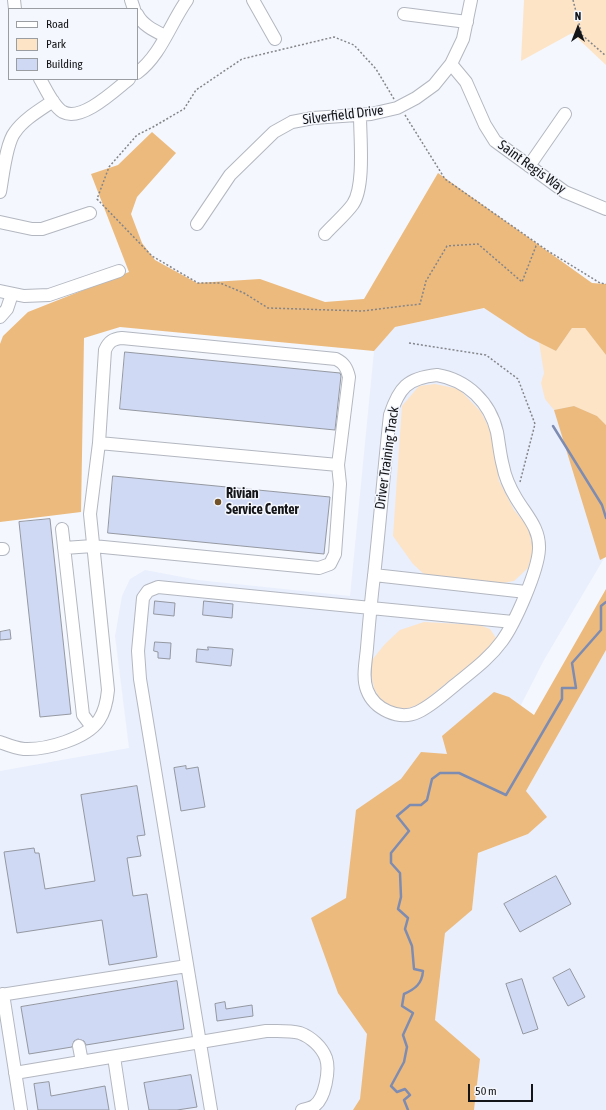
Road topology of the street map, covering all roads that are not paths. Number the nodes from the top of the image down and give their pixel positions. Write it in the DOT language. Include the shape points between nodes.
graph roads {
  1 [pos="187,0"];
  2 [pos="253,0"];
  3 [pos="471,0"];
  4 [pos="404,14"];
  5 [pos="138,16"];
  6 [pos="468,22"];
  7 [pos="165,36"];
  8 [pos="275,39"];
  9 [pos="451,64"];
  10 [pos="138,72"];
  11 [pos="41,80"];
  12 [pos="128,80"];
  13 [pos="53,100"];
  14 [pos="565,114"];
  15 [pos="360,115"];
  16 [pos="529,166"];
  17 [pos="0,192"];
  18 [pos="606,209"];
  19 [pos="90,213"];
  20 [pos="0,222"];
  21 [pos="197,224"];
  22 [pos="324,234"];
  23 [pos="119,271"];
  24 [pos="6,293"];
  25 [pos="0,316"];
  26 [pos="99,443"];
  27 [pos="338,465"];
  28 [pos="62,529"];
  29 [pos="93,546"];
  30 [pos="64,548"];
  31 [pos="374,575"];
  32 [pos="526,592"];
  33 [pos="370,608"];
  34 [pos="513,622"];
  35 [pos="92,727"];
  36 [pos="0,742"];
  37 [pos="187,966"];
  38 [pos="2,994"];
  39 [pos="199,1043"];
  40 [pos="79,1046"];
  41 [pos="114,1057"];
  42 [pos="82,1062"];
  43 [pos="15,1073"];
  44 [pos="21,1110"];
  45 [pos="122,1110"];
  46 [pos="211,1110"];
  47 [pos="302,1110"];
  1 -- 7 [label="street"];
  2 -- 8 [label="street"];
  3 -- 6 [label="street, Silverfield Drive"];
  4 -- 6 [label="street"];
  5 -- 7 [label="street" via="150,28"];
  6 -- 9 [label="street, Silverfield Drive"];
  7 -- 10 [label="street" via="154,56"];
  9 -- 15 [label="street, Silverfield Drive" via="434,85 416,98 399,107"];
  9 -- 16 [label="street, Saint Regis Way" via="466,82 495,141"];
  11 -- 13 [label="street"];
  12 -- 13 [label="street" via="85,111 64,112"];
  13 -- 17 [label="street" via="14,132"];
  14 -- 16 [label="street"];
  15 -- 21 [label="street, Silverfield Drive" via="292,122 274,132 230,175"];
  15 -- 22 [label="street" via="358,192 353,204"];
  16 -- 18 [label="street, Saint Regis Way" via="565,192"];
  19 -- 20 [label="street" via="42,229"];
  23 -- 24 [label="street" via="49,295 24,296"];
  24 -- 25 [label="street" via="7,309"];
  26 -- 27 [label="street"];
  26 -- 27 [label="street" via="104,350 108,343 115,339 130,339 336,359 343,362 349,377"];
  26 -- 29 [label="street" via="90,514"];
  27 -- 29 [label="street" via="340,484 335,554 330,564 320,568"];
  28 -- 30 [label="street"];
  29 -- 30 [label="street"];
  29 -- 35 [label="street" via="108,690 106,706"];
  30 -- 35 [label="street" via="83,715"];
  31 -- 32 [label="street"];
  31 -- 32 [label="street, Driver Training Track" via="390,415 396,398 403,388 414,380 424,376 448,377 470,389 491,415 509,484 535,525 538,559"];
  31 -- 33 [label="street, Driver Training Track"];
  32 -- 34 [label="street, Driver Training Track"];
  33 -- 34 [label="street"];
  33 -- 34 [label="street, Driver Training Track" via="365,675 367,689 381,708 405,715 416,713 433,703 490,656 504,639"];
  33 -- 37 [label="street" via="158,587 148,591 143,598 138,651 140,679"];
  35 -- 36 [label="street" via="77,737 33,749 13,747"];
  37 -- 38 [label="street"];
  37 -- 39 [label="street"];
  38 -- 43 [label="street"];
  39 -- 41 [label="street"];
  39 -- 46 [label="street"];
  39 -- 47 [label="street" via="283,1030 300,1033 312,1040 320,1047 326,1058 326,1084 315,1106"];
  40 -- 42 [label="street"];
  41 -- 42 [label="street"];
  41 -- 45 [label="street"];
  42 -- 43 [label="street"];
  43 -- 44 [label="street"];
}
